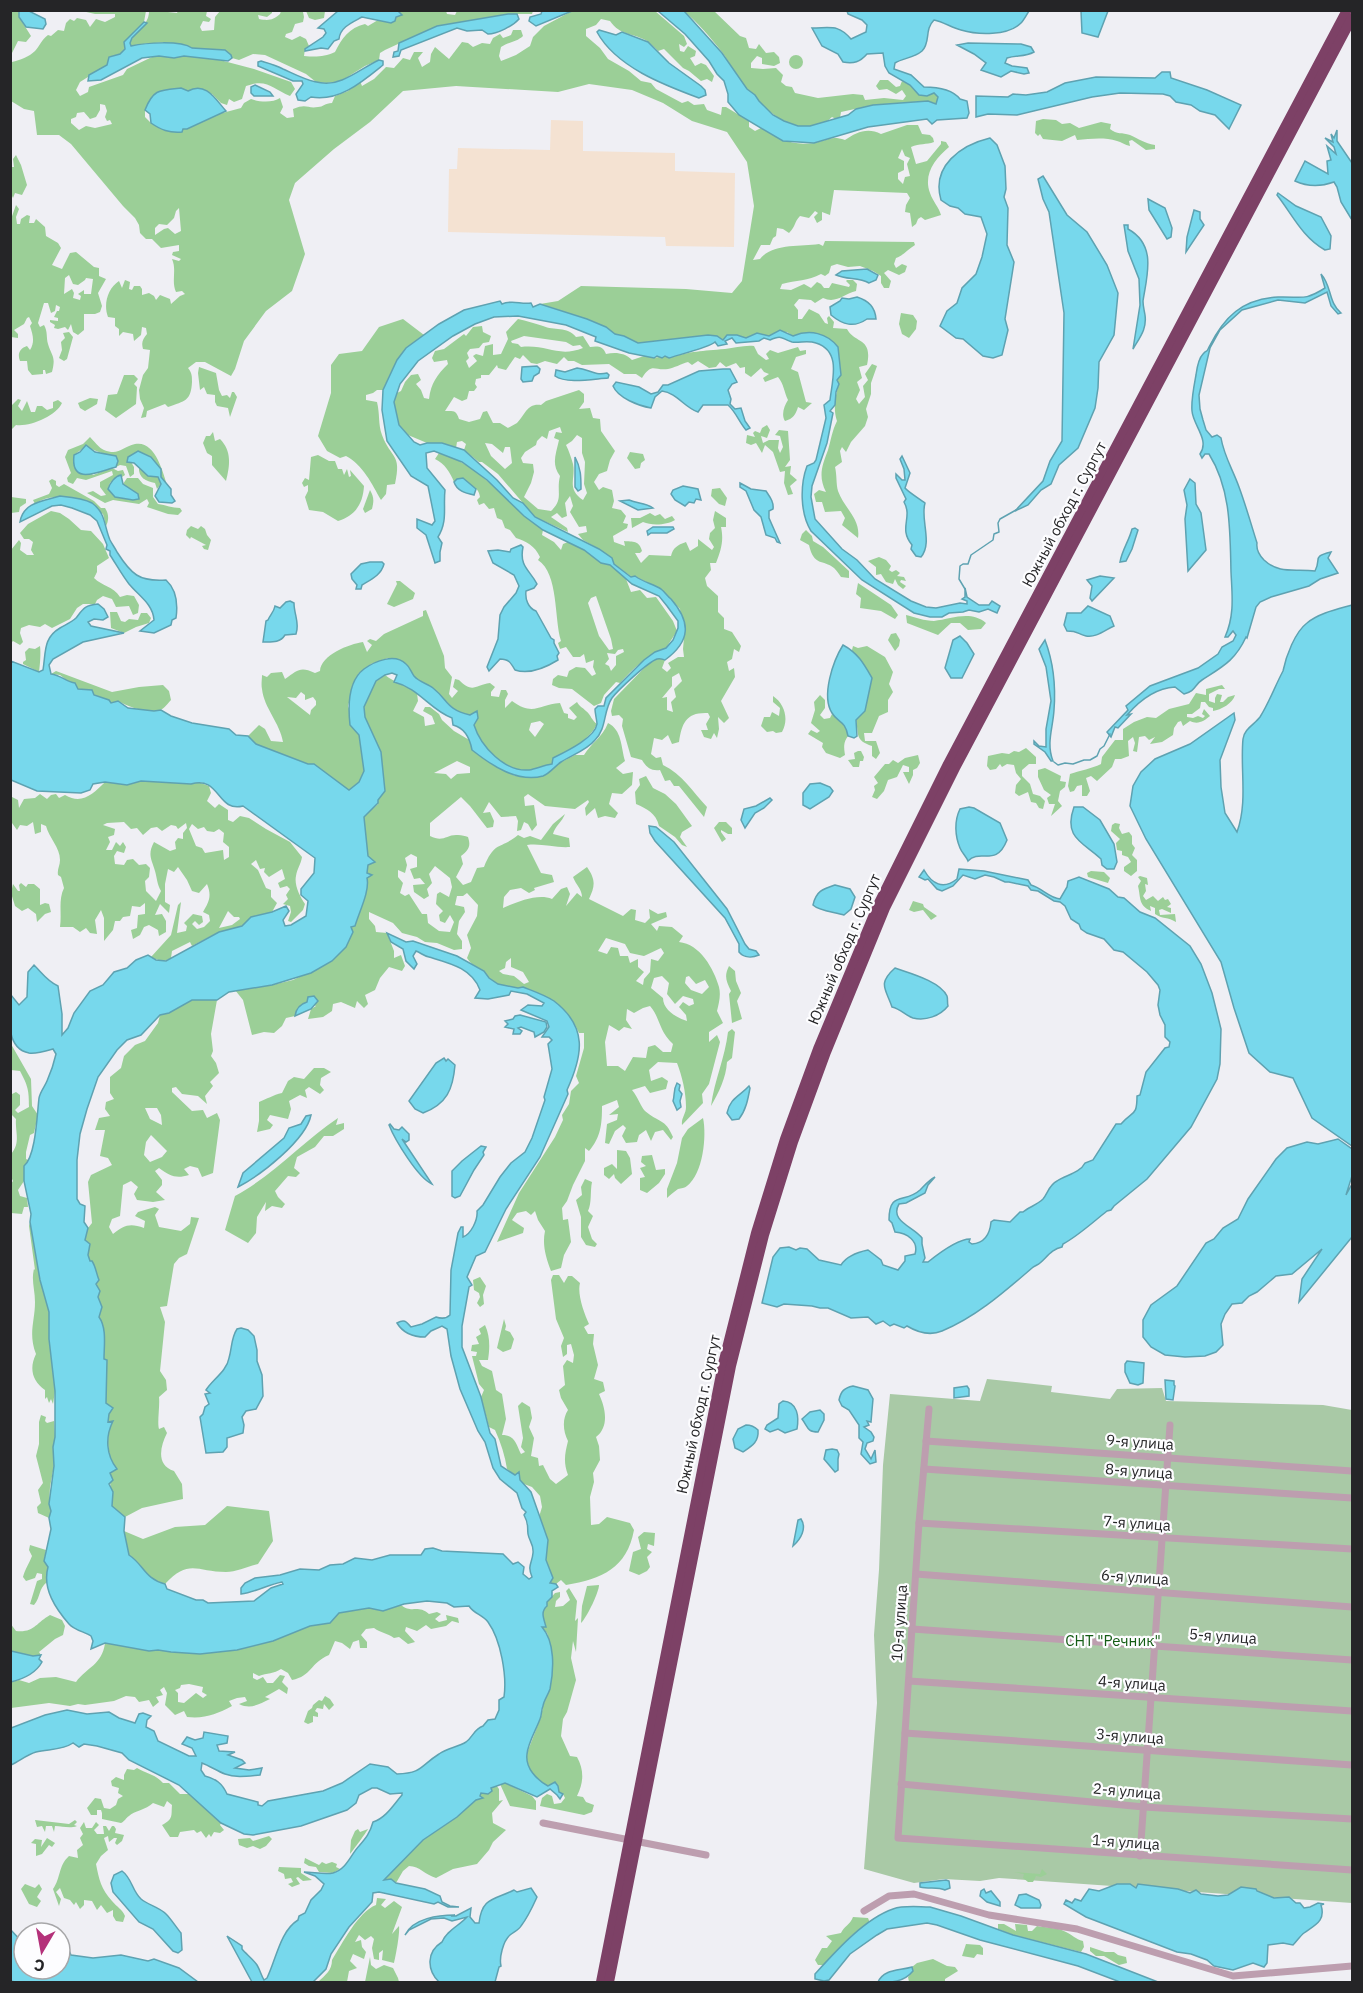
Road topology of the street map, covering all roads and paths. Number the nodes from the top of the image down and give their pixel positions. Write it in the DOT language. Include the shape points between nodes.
graph roads {
  1 [pos="1349,13"];
  2 [pos="929,1409"];
  3 [pos="1170,1425"];
  4 [pos="926,1441"];
  5 [pos="1167,1457"];
  6 [pos="924,1469"];
  7 [pos="1353,1471"];
  8 [pos="1165,1486"];
  9 [pos="1353,1498"];
  10 [pos="919,1523"];
  11 [pos="1161,1538"];
  12 [pos="1353,1549"];
  13 [pos="916,1574"];
  14 [pos="1157,1592"];
  15 [pos="1353,1607"];
  16 [pos="912,1629"];
  17 [pos="1153,1645"];
  18 [pos="1353,1660"];
  19 [pos="909,1681"];
  20 [pos="1150,1697"];
  21 [pos="1353,1711"];
  22 [pos="905,1734"];
  23 [pos="1147,1751"];
  24 [pos="1353,1765"];
  25 [pos="901,1784"];
  26 [pos="1144,1807"];
  27 [pos="1353,1819"];
  28 [pos="543,1823"];
  29 [pos="898,1838"];
  30 [pos="633,1841"];
  31 [pos="706,1855"];
  32 [pos="1140,1856"];
  33 [pos="1353,1870"];
  34 [pos="864,1911"];
  35 [pos="1353,1966"];
  36 [pos="601,1983"];
  37 [pos="609,1983"];
  1 -- 30 [label="highway, Южный обход г. Сургут" via="948,764 878,905 818,1049 756,1233 725,1353"];
  2 -- 4 [label="street, 10-я улица"];
  3 -- 5 [label="street"];
  4 -- 5 [label="street, 9-я улица"];
  4 -- 6 [label="street, 10-я улица"];
  5 -- 7 [label="street, 9-я улица"];
  5 -- 8 [label="street"];
  6 -- 8 [label="street, 8-я улица"];
  6 -- 10 [label="street, 10-я улица"];
  8 -- 9 [label="street, 8-я улица"];
  8 -- 11 [label="street"];
  10 -- 11 [label="street, 7-я улица"];
  10 -- 13 [label="street, 10-я улица"];
  11 -- 12 [label="street, 7-я улица"];
  11 -- 14 [label="street"];
  13 -- 14 [label="street, 6-я улица"];
  13 -- 16 [label="street, 10-я улица"];
  14 -- 15 [label="street, 6-я улица"];
  14 -- 17 [label="street"];
  16 -- 17 [label="street, 5-я улица"];
  16 -- 19 [label="street, 10-я улица"];
  17 -- 18 [label="street, 5-я улица"];
  17 -- 20 [label="street"];
  19 -- 20 [label="street, 4-я улица"];
  19 -- 22 [label="street, 10-я улица"];
  20 -- 21 [label="street, 4-я улица"];
  20 -- 23 [label="street"];
  22 -- 23 [label="street, 3-я улица"];
  22 -- 25 [label="street, 10-я улица"];
  23 -- 24 [label="street, 3-я улица"];
  23 -- 26 [label="street"];
  25 -- 26 [label="street, 2-я улица"];
  25 -- 29 [label="street, 10-я улица"];
  26 -- 27 [label="street, 2-я улица"];
  26 -- 32 [label="street"];
  28 -- 30 [label="street"];
  29 -- 32 [label="street, 1-я улица"];
  30 -- 31 [label="street"];
  30 -- 36 [label="highway, Южный обход г. Сургут"];
  30 -- 37 [label="highway, Южный обход г. Сургут"];
  32 -- 33 [label="street, 1-я улица"];
  34 -- 35 [label="street" via="889,1896 914,1894 980,1913 1077,1929 1233,1976"];
}
